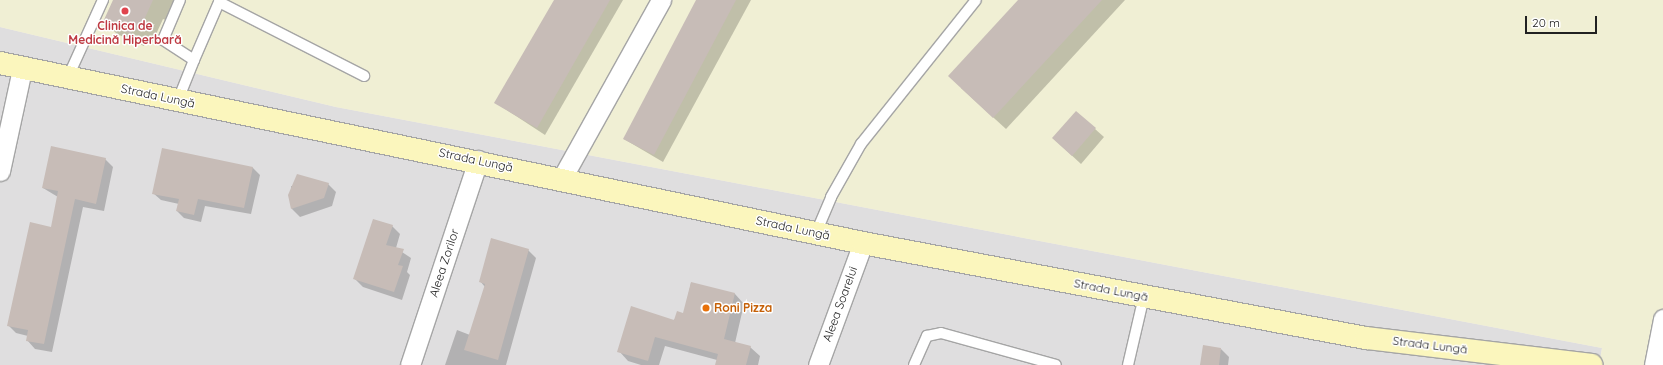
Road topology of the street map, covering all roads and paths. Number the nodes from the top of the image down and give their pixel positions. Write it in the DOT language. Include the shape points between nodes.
graph roads {
  1 [pos="103,0"];
  2 [pos="180,0"];
  3 [pos="661,0"];
  4 [pos="976,0"];
  5 [pos="219,1"];
  6 [pos="194,60"];
  7 [pos="0,63"];
  8 [pos="22,69"];
  9 [pos="364,76"];
  10 [pos="68,77"];
  11 [pos="178,100"];
  12 [pos="478,160"];
  13 [pos="0,171"];
  14 [pos="562,178"];
  15 [pos="816,233"];
  16 [pos="863,244"];
  17 [pos="1144,296"];
  18 [pos="1663,319"];
  19 [pos="410,365"];
  20 [pos="818,365"];
  21 [pos="914,365"];
  22 [pos="1056,365"];
  23 [pos="1128,365"];
  24 [pos="1585,365"];
  25 [pos="1654,365"];
  1 -- 10 [label="lane"];
  2 -- 6 [label="lane" via="163,40"];
  3 -- 14 [label="street"];
  4 -- 15 [label="lane" via="861,144 831,197"];
  5 -- 6 [label="lane"];
  5 -- 9 [label="lane"];
  6 -- 11 [label="lane"];
  7 -- 8 [label="main road, Strada Lungă"];
  8 -- 10 [label="main road, Strada Lungă"];
  8 -- 13 [label="street"];
  10 -- 11 [label="main road, Strada Lungă"];
  11 -- 12 [label="main road, Strada Lungă"];
  12 -- 14 [label="main road, Strada Lungă"];
  12 -- 19 [label="street, Aleea Zorilor"];
  14 -- 15 [label="main road, Strada Lungă"];
  15 -- 16 [label="main road, Strada Lungă"];
  16 -- 17 [label="main road, Strada Lungă"];
  16 -- 20 [label="street, Aleea Soarelui"];
  17 -- 23 [label="lane"];
  17 -- 24 [label="main road, Strada Lungă" via="1366,338"];
  18 -- 25 [label="street"];
  21 -- 22 [label="lane" via="927,336 941,333"];
}
